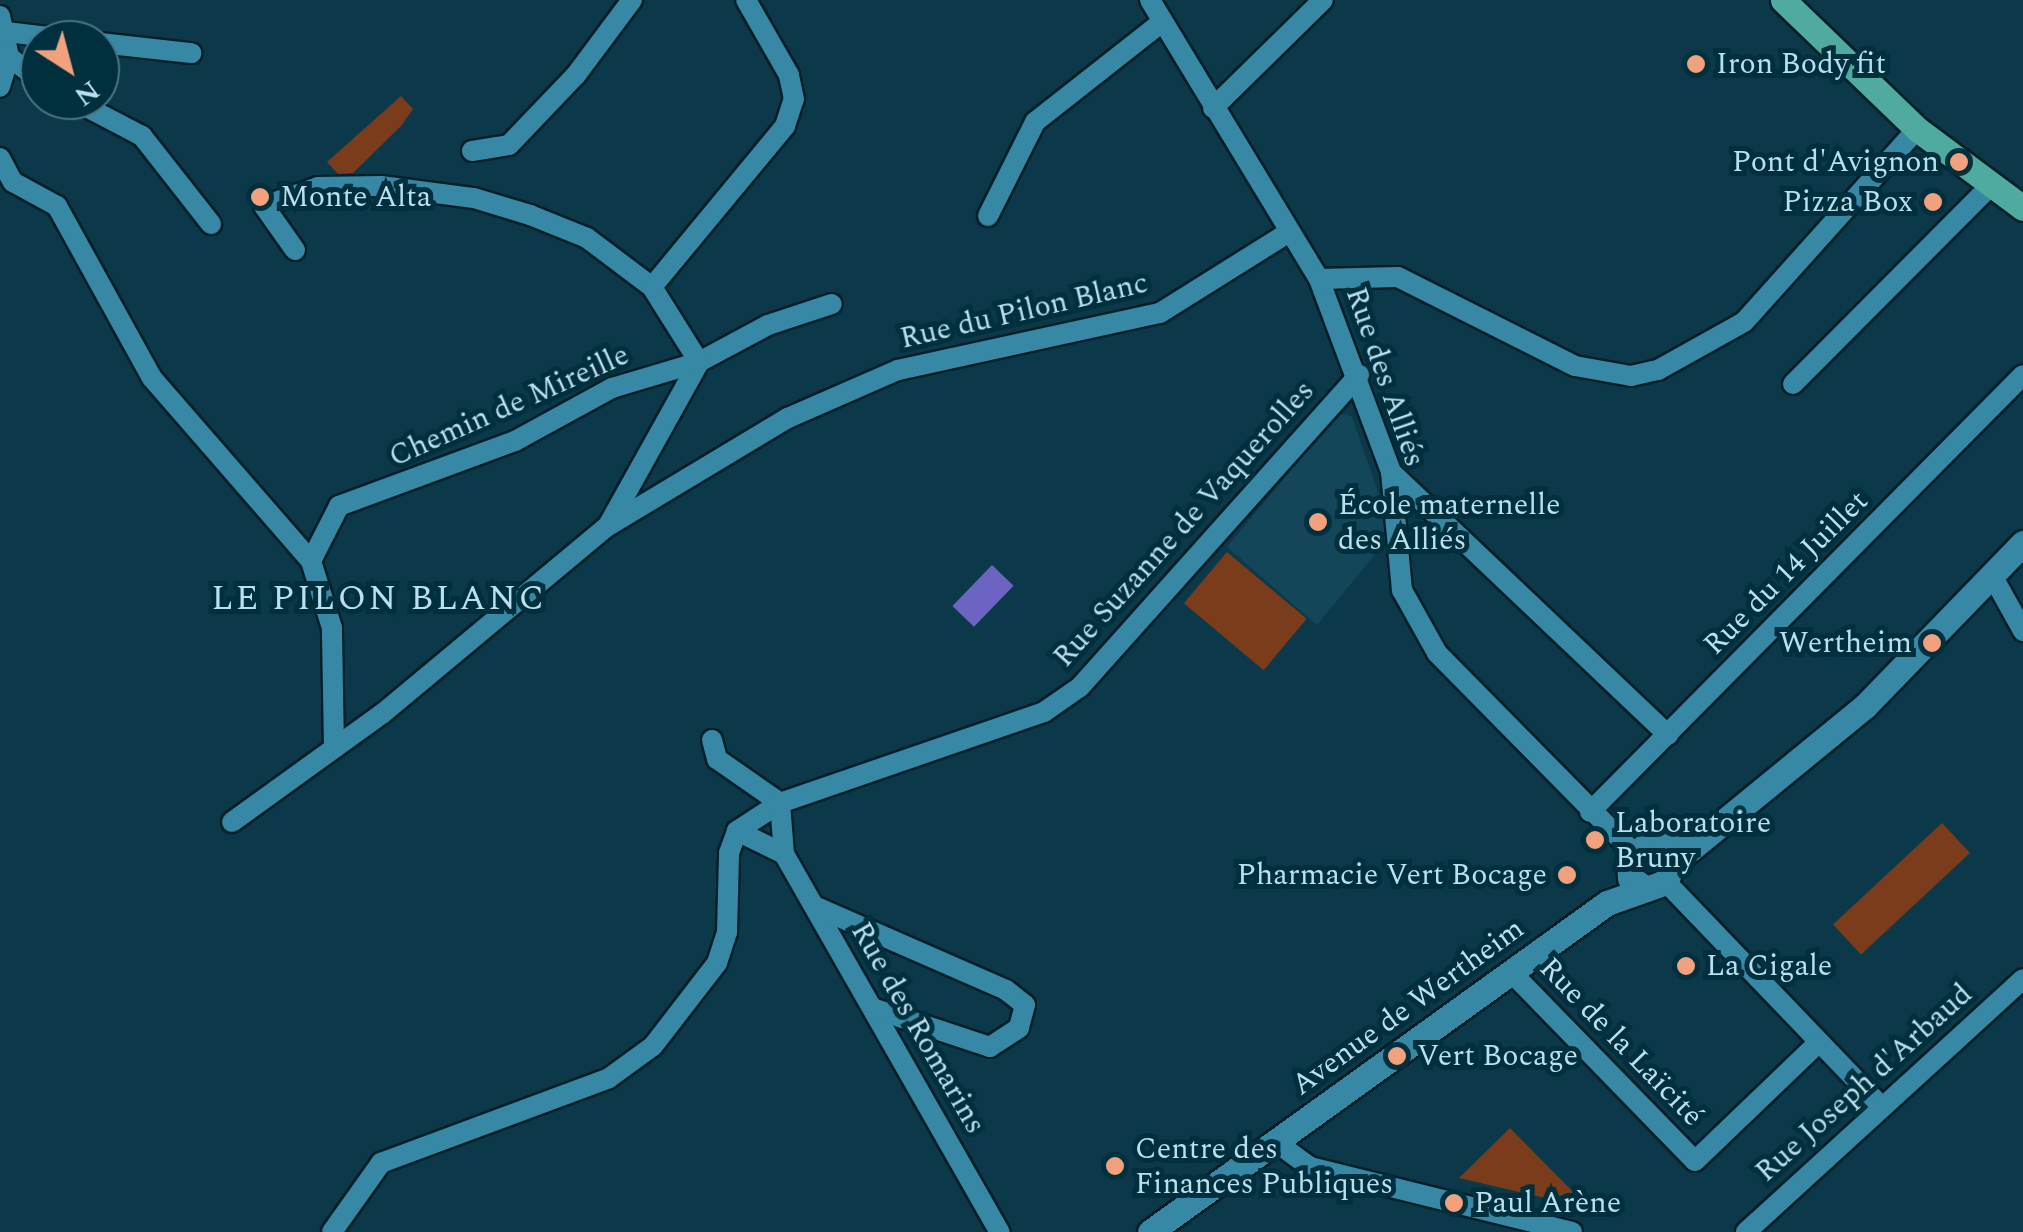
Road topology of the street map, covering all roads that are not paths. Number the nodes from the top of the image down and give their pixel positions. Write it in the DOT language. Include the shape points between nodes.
graph roads {
  1 [pos="632,0"];
  2 [pos="746,0"];
  3 [pos="1150,0"];
  4 [pos="1323,0"];
  5 [pos="1783,0"];
  6 [pos="1162,22"];
  7 [pos="3,24"];
  8 [pos="120,45"];
  9 [pos="192,53"];
  10 [pos="9,57"];
  11 [pos="20,65"];
  12 [pos="0,87"];
  13 [pos="1213,108"];
  14 [pos="111,120"];
  15 [pos="1917,129"];
  16 [pos="472,150"];
  17 [pos="0,158"];
  18 [pos="1990,186"];
  19 [pos="2020,209"];
  20 [pos="988,216"];
  21 [pos="210,224"];
  22 [pos="1289,232"];
  23 [pos="295,250"];
  24 [pos="1319,279"];
  25 [pos="652,287"];
  26 [pos="832,304"];
  27 [pos="699,362"];
  28 [pos="2023,374"];
  29 [pos="1359,375"];
  30 [pos="1793,384"];
  31 [pos="1391,472"];
  32 [pos="608,526"];
  33 [pos="2023,544"];
  34 [pos="311,562"];
  35 [pos="1993,577"];
  36 [pos="2023,631"];
  37 [pos="1668,735"];
  38 [pos="712,740"];
  39 [pos="334,748"];
  40 [pos="780,803"];
  41 [pos="1590,812"];
  42 [pos="232,822"];
  43 [pos="737,831"];
  44 [pos="784,854"];
  45 [pos="1651,868"];
  46 [pos="814,906"];
  47 [pos="1512,973"];
  48 [pos="2023,979"];
  49 [pos="872,1008"];
  50 [pos="1818,1044"];
  51 [pos="1882,1106"];
  52 [pos="1276,1142"];
  53 [pos="332,1232"];
  54 [pos="1000,1232"];
  55 [pos="1150,1232"];
  56 [pos="1572,1232"];
  57 [pos="1746,1232"];
  1 -- 16 [label="street" via="576,75 509,145"];
  2 -- 25 [label="street" via="789,75 789,113"];
  3 -- 6 [label="street, Rue des Alliés"];
  4 -- 13 [label="street"];
  5 -- 15 [label="main road"];
  6 -- 13 [label="street, Rue des Alliés"];
  6 -- 20 [label="street" via="1035,122"];
  7 -- 10 [label="street"];
  8 -- 9 [label="street"];
  10 -- 11 [label="street"];
  10 -- 12 [label="street"];
  13 -- 22 [label="street, Rue des Alliés"];
  14 -- 21 [label="street" via="142,136"];
  15 -- 18 [label="main road"];
  15 -- 24 [label="street" via="1744,322 1658,370 1632,376 1576,366 1398,277"];
  17 -- 34 [label="street" via="14,182 57,206 152,378"];
  18 -- 19 [label="main road"];
  18 -- 30 [label="street"];
  22 -- 24 [label="street, Rue des Alliés"];
  22 -- 32 [label="street, Rue du Pilon Blanc" via="1160,313 1012,340 883,376 788,418"];
  23 -- 25 [label="street" via="264,206 318,186 381,186 474,198 530,215 587,238"];
  24 -- 29 [label="street, Rue des Alliés"];
  25 -- 27 [label="street"];
  26 -- 27 [label="street, Chemin de Mireille" via="768,325"];
  27 -- 32 [label="street"];
  27 -- 34 [label="street, Chemin de Mireille" via="612,388 515,441 340,506"];
  28 -- 37 [label="street, Rue du 14 Juillet"];
  29 -- 31 [label="street, Rue des Alliés"];
  29 -- 40 [label="street, Rue Suzanne de Vaquerolles" via="1080,687 1044,712"];
  31 -- 37 [label="street"];
  31 -- 41 [label="street, Rue des Alliés" via="1402,590 1437,652"];
  32 -- 39 [label="street, Rue du Pilon Blanc"];
  33 -- 35 [label="street, Avenue de Wertheim"];
  34 -- 39 [label="street" via="332,628"];
  35 -- 36 [label="street"];
  35 -- 45 [label="street, Avenue de Wertheim" via="1865,706"];
  37 -- 41 [label="street, Rue du 14 Juillet"];
  38 -- 40 [label="street" via="717,759"];
  39 -- 42 [label="street, Rue du Pilon Blanc"];
  40 -- 43 [label="street, Rue Suzanne de Vaquerolles"];
  40 -- 44 [label="street"];
  41 -- 45 [label="street, Rue des Alliés"];
  43 -- 44 [label="street"];
  43 -- 53 [label="street" via="727,932 717,963 653,1046 609,1078 381,1162"];
  44 -- 46 [label="street, Rue des Romarins"];
  45 -- 47 [label="street, Avenue de Wertheim"];
  45 -- 50 [label="street, Rue des Alliés"];
  46 -- 49 [label="street, Rue des Romarins"];
  46 -- 49 [label="street" via="1006,990 1025,1005 1020,1028 990,1046"];
  47 -- 50 [label="street, Rue de la Laïcité" via="1695,1162"];
  47 -- 52 [label="street, Avenue de Wertheim"];
  48 -- 51 [label="street, Rue Joseph d'Arbaud"];
  49 -- 54 [label="street, Rue des Romarins"];
  50 -- 51 [label="street, Rue des Alliés"];
  51 -- 57 [label="street, Rue Joseph d'Arbaud"];
  52 -- 55 [label="street, Avenue de Wertheim"];
  52 -- 56 [label="street" via="1310,1167"];
}
